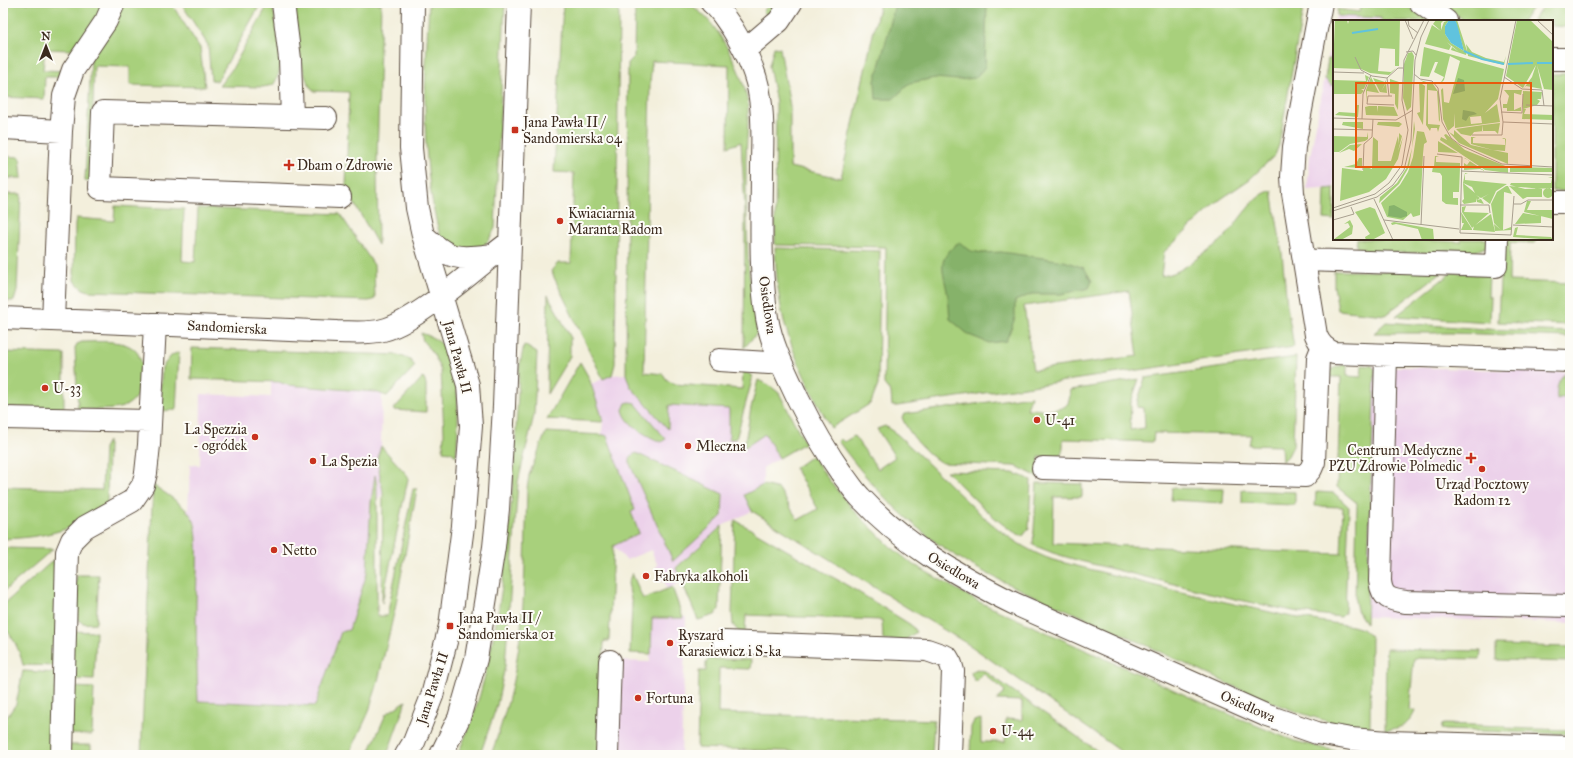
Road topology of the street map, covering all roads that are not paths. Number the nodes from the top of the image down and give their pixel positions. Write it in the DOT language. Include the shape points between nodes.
graph roads {
  1 [pos="114,3"];
  2 [pos="283,3"];
  3 [pos="413,3"];
  4 [pos="519,3"];
  5 [pos="712,3"];
  6 [pos="791,3"];
  7 [pos="1321,3"];
  8 [pos="1421,3"];
  9 [pos="1445,20"];
  10 [pos="745,50"];
  11 [pos="1553,59"];
  12 [pos="1570,59"];
  13 [pos="292,117"];
  14 [pos="326,118"];
  15 [pos="3,128"];
  16 [pos="61,131"];
  17 [pos="340,196"];
  18 [pos="1553,202"];
  19 [pos="1570,202"];
  20 [pos="423,235"];
  21 [pos="1497,240"];
  22 [pos="510,242"];
  23 [pos="493,255"];
  24 [pos="1304,260"];
  25 [pos="442,297"];
  26 [pos="3,318"];
  27 [pos="53,320"];
  28 [pos="155,324"];
  29 [pos="1325,349"];
  30 [pos="1386,356"];
  31 [pos="719,360"];
  32 [pos="780,361"];
  33 [pos="1570,361"];
  34 [pos="3,418"];
  35 [pos="150,421"];
  36 [pos="1043,468"];
  37 [pos="1570,606"];
  38 [pos="724,642"];
  39 [pos="610,661"];
  40 [pos="1570,746"];
  41 [pos="62,755"];
  42 [pos="406,755"];
  43 [pos="441,755"];
  44 [pos="607,755"];
  45 [pos="950,755"];
  1 -- 16 [label="street" via="106,21 74,70 64,96"];
  2 -- 13 [label="street" via="291,73"];
  3 -- 20 [label="street, Jana Pawła II" via="411,148 417,208"];
  4 -- 22 [label="street"];
  5 -- 10 [label="street, Osiedlowa"];
  6 -- 10 [label="street" via="779,21"];
  7 -- 24 [label="street" via="1292,162 1293,193"];
  8 -- 9 [label="street"];
  10 -- 32 [label="street, Osiedlowa" via="760,97 763,288 767,320"];
  11 -- 12 [label="street"];
  13 -- 14 [label="street"];
  13 -- 17 [label="street" via="102,112 100,188"];
  15 -- 16 [label="street"];
  16 -- 27 [label="street"];
  18 -- 19 [label="street"];
  20 -- 23 [label="street" via="450,255 464,258"];
  20 -- 25 [label="street, Jana Pawła II"];
  21 -- 24 [label="street" via="1496,266"];
  22 -- 23 [label="street, Sandomierska"];
  22 -- 43 [label="street" via="502,458 494,547 476,659 459,718"];
  23 -- 25 [label="street, Sandomierska"];
  24 -- 29 [label="street" via="1316,335 1318,342"];
  25 -- 28 [label="street, Sandomierska" via="399,323 382,330 362,332"];
  25 -- 42 [label="street, Jana Pawła II" via="468,385 471,426 468,472 450,626 432,696 414,742"];
  26 -- 27 [label="street, Sandomierska"];
  27 -- 28 [label="street, Sandomierska"];
  28 -- 35 [label="street"];
  29 -- 30 [label="street" via="1334,353"];
  29 -- 36 [label="street" via="1318,358 1314,462 1305,476"];
  30 -- 33 [label="street"];
  30 -- 37 [label="street" via="1381,589 1393,601"];
  31 -- 32 [label="street" via="769,363"];
  32 -- 40 [label="street, Osiedlowa" via="818,437 858,496 904,538 933,559 1013,603 1265,715 1317,733 1388,742"];
  34 -- 35 [label="street"];
  35 -- 41 [label="street" via="143,485 132,501 124,507 84,527 72,540 67,552"];
  38 -- 45 [label="street" via="927,650 947,657 953,671"];
  39 -- 44 [label="street"];
}
